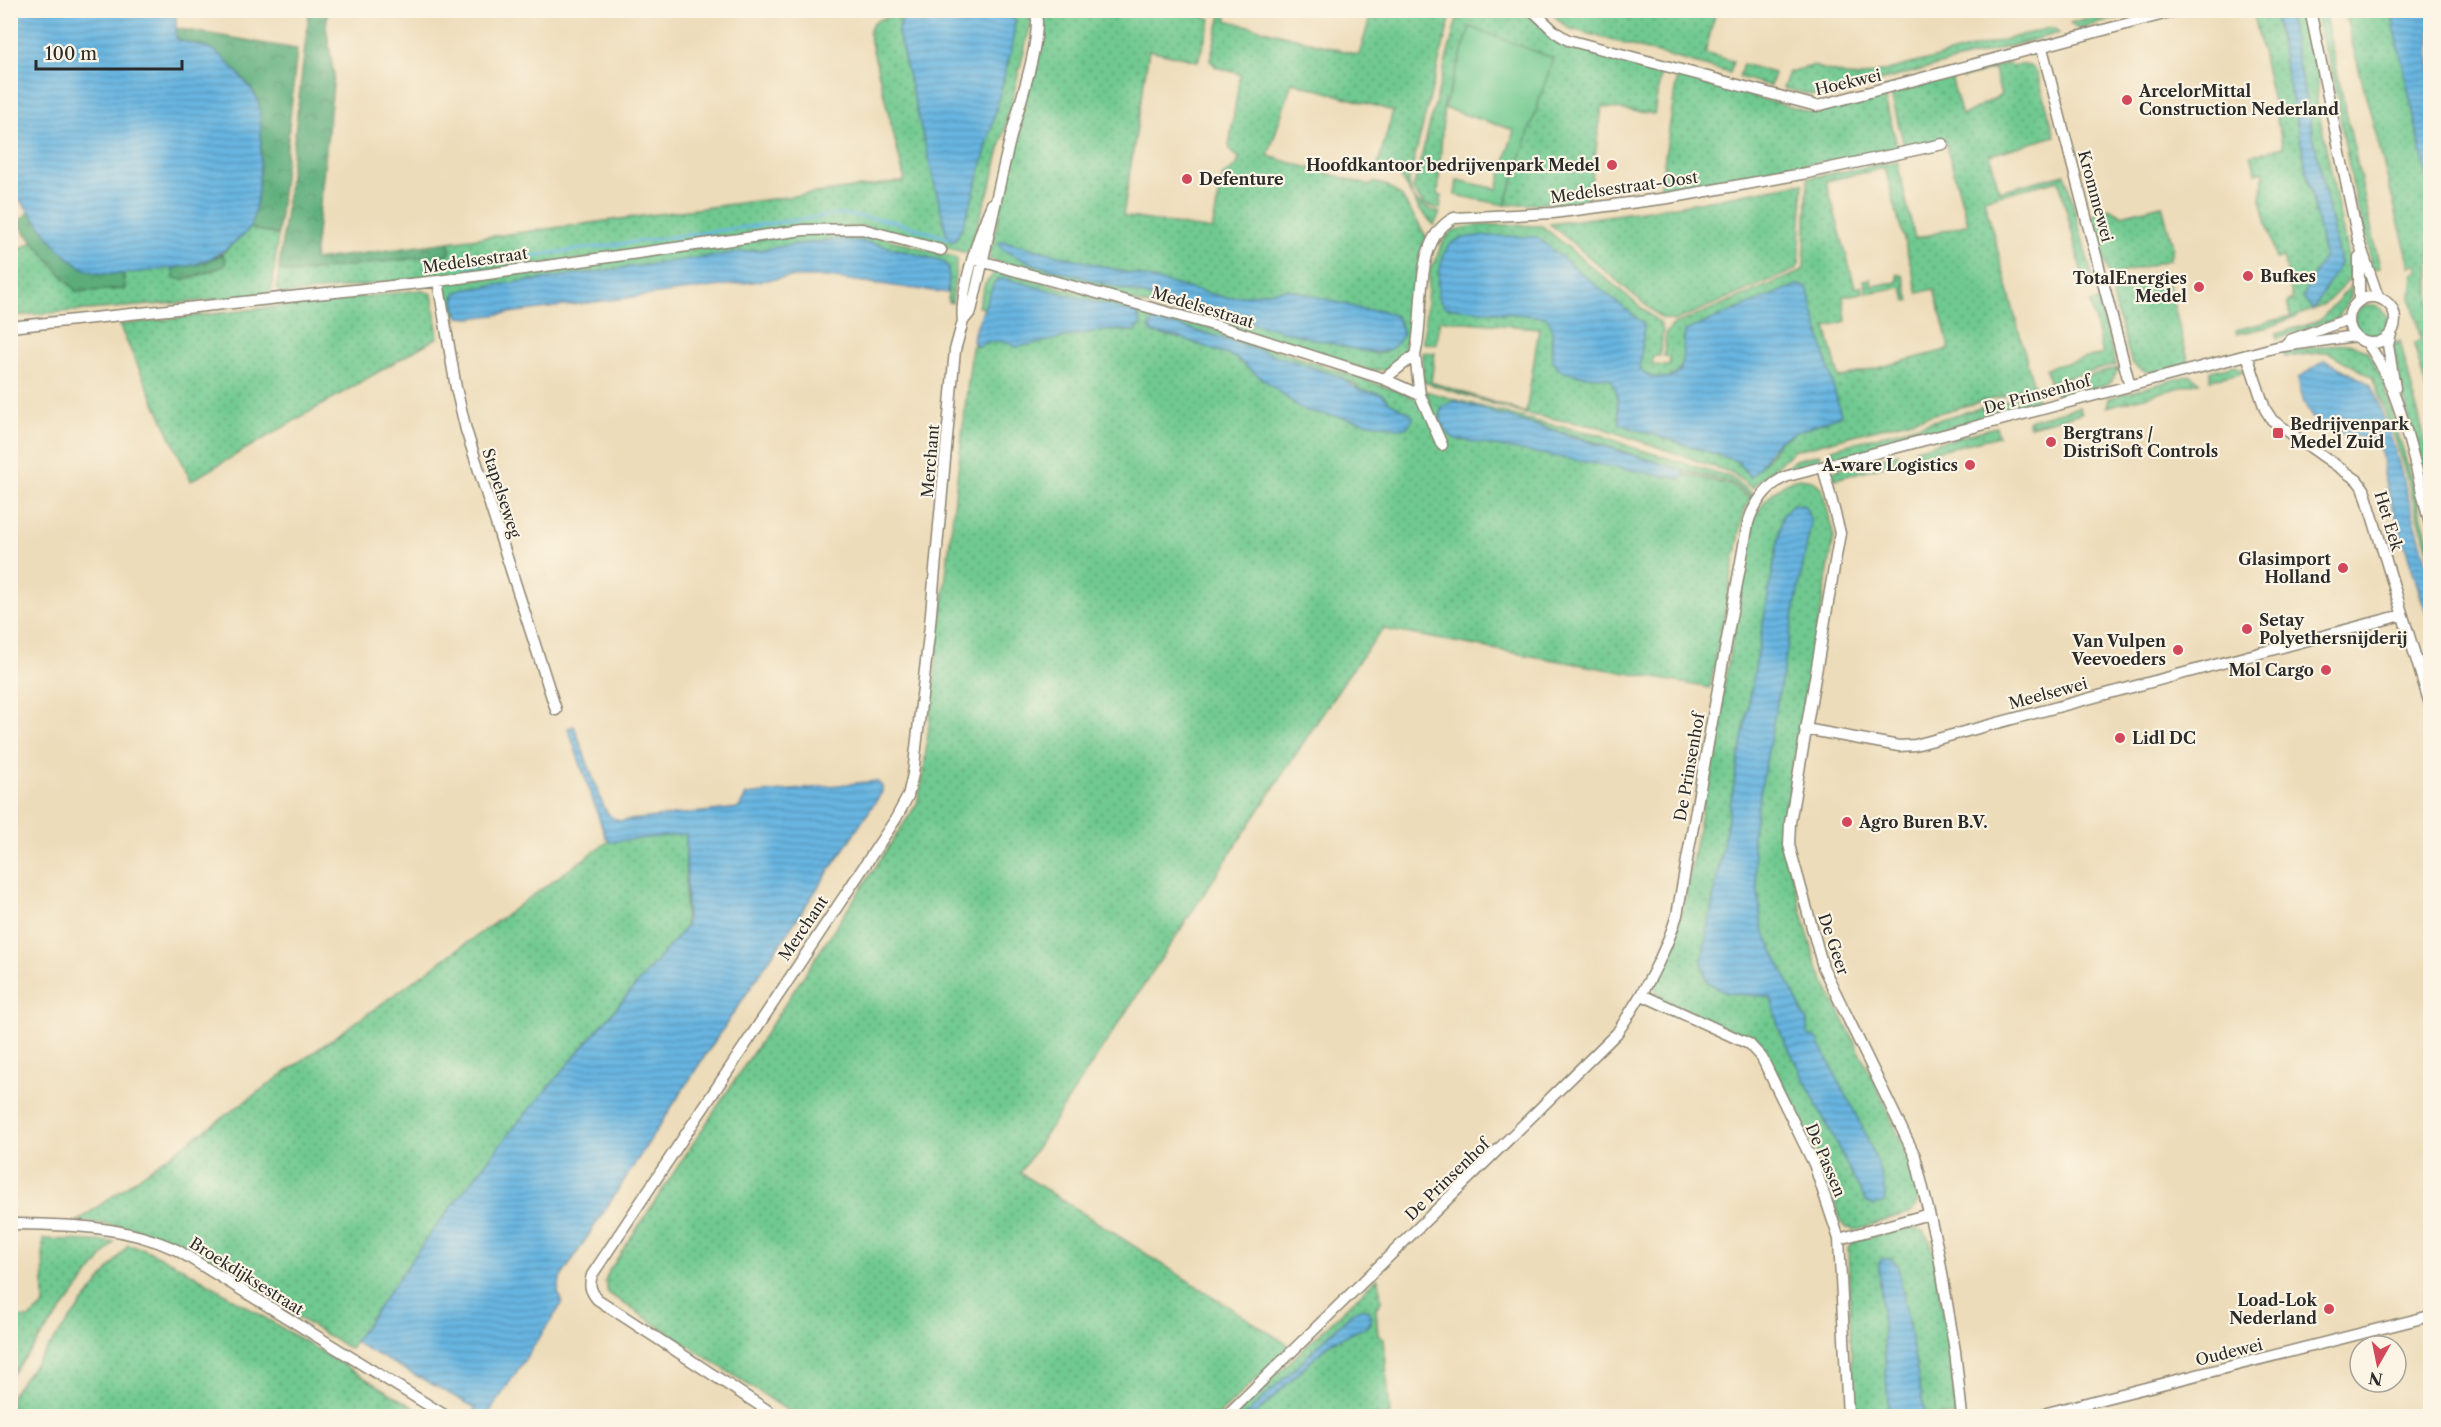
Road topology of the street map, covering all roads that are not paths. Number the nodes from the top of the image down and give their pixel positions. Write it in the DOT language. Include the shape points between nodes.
graph roads {
  1 [pos="1036,10"];
  2 [pos="1532,10"];
  3 [pos="2179,10"];
  4 [pos="2310,10"];
  5 [pos="2042,48"];
  6 [pos="1943,144"];
  7 [pos="2358,239"];
  8 [pos="941,250"];
  9 [pos="978,260"];
  10 [pos="438,281"];
  11 [pos="2378,297"];
  12 [pos="2359,300"];
  13 [pos="2349,319"];
  14 [pos="10,327"];
  15 [pos="2391,334"];
  16 [pos="2355,336"];
  17 [pos="2367,343"];
  18 [pos="2285,345"];
  19 [pos="1415,355"];
  20 [pos="2247,355"];
  21 [pos="1384,380"];
  22 [pos="2130,386"];
  23 [pos="1420,395"];
  24 [pos="2402,417"];
  25 [pos="1442,445"];
  26 [pos="1823,467"];
  27 [pos="2430,525"];
  28 [pos="2402,615"];
  29 [pos="2430,704"];
  30 [pos="556,710"];
  31 [pos="1805,729"];
  32 [pos="1642,995"];
  33 [pos="1929,1214"];
  34 [pos="10,1224"];
  35 [pos="1839,1239"];
  36 [pos="2430,1316"];
  37 [pos="446,1416"];
  38 [pos="776,1416"];
  39 [pos="1226,1416"];
  40 [pos="1848,1416"];
  41 [pos="1962,1416"];
  42 [pos="2035,1416"];
  1 -- 9 [label="street, Merchant" via="1036,39 997,193 983,223"];
  2 -- 5 [label="street, Hoekwei" via="1568,40 1817,106"];
  3 -- 5 [label="street, Hoekwei"];
  4 -- 7 [label="street"];
  5 -- 22 [label="street, Krommewei"];
  6 -- 19 [label="street, Medelsestraat-Oost" via="1668,198 1553,213 1454,218 1440,227 1428,245"];
  7 -- 11 [label="street"];
  7 -- 12 [label="street"];
  8 -- 10 [label="street, Medelsestraat" via="862,230 803,230"];
  9 -- 21 [label="street, Medelsestraat" via="1195,320"];
  9 -- 38 [label="street, Merchant" via="961,309 963,321 955,350 929,635 908,796 596,1269 590,1284 597,1299"];
  10 -- 14 [label="street, Medelsestraat"];
  10 -- 30 [label="street, Stapelseweg" via="466,430"];
  11 -- 12 [label="street"];
  11 -- 15 [label="street" via="2394,311 2395,327"];
  12 -- 13 [label="street"];
  13 -- 16 [label="street"];
  13 -- 18 [label="street, De Prinsenhof"];
  15 -- 17 [label="street" via="2380,342"];
  15 -- 24 [label="street" via="2389,354"];
  16 -- 17 [label="street"];
  16 -- 18 [label="street, De Prinsenhof"];
  17 -- 24 [label="street" via="2376,354"];
  18 -- 20 [label="street, De Prinsenhof"];
  19 -- 21 [label="street"];
  19 -- 23 [label="street, Medelsestraat-Oost"];
  20 -- 22 [label="street, De Prinsenhof"];
  20 -- 28 [label="street, Het Eek" via="2272,420 2364,489"];
  21 -- 23 [label="street, Medelsestraat"];
  22 -- 26 [label="street, De Prinsenhof"];
  23 -- 25 [label="street, Medelsestraat-Oost"];
  24 -- 27 [label="street"];
  26 -- 31 [label="street, De Geer" via="1840,533"];
  26 -- 32 [label="street, De Prinsenhof" via="1783,478 1752,511 1677,915"];
  28 -- 29 [label="street, Het Eek"];
  28 -- 31 [label="street, Meelsewei" via="1915,745 1899,746"];
  31 -- 33 [label="street, De Geer" via="1789,845 1822,967 1914,1156"];
  32 -- 35 [label="street, De Passen" via="1749,1044 1762,1058 1814,1164"];
  32 -- 39 [label="street, De Prinsenhof" via="1617,1033"];
  33 -- 35 [label="street"];
  33 -- 41 [label="street, De Geer" via="1955,1351"];
  34 -- 37 [label="street, Broekdijksestraat" via="84,1226 156,1240"];
  35 -- 40 [label="street, De Passen"];
  36 -- 42 [label="street, Oudewei"];
}
